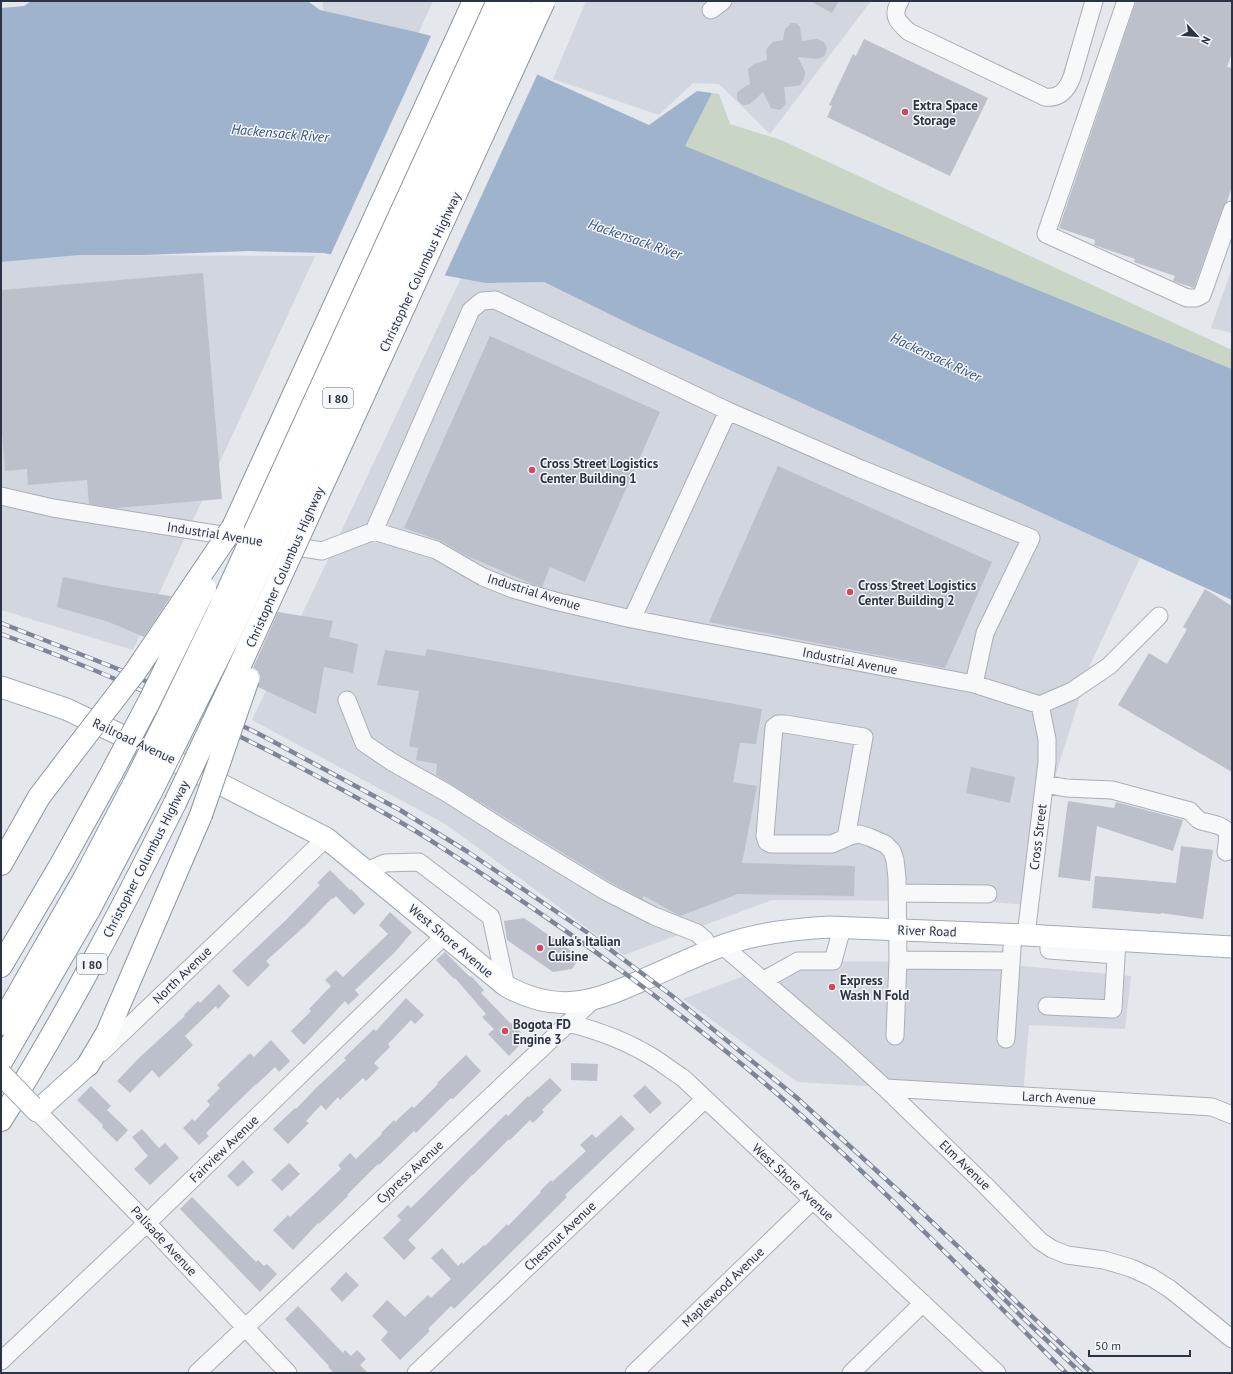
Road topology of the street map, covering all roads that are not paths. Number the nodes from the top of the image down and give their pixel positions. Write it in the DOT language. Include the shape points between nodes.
graph roads {
  1 [pos="474,1"];
  2 [pos="498,1"];
  3 [pos="520,1"];
  4 [pos="544,1"];
  5 [pos="900,1"];
  6 [pos="1094,1"];
  7 [pos="1126,1"];
  8 [pos="1232,210"];
  9 [pos="728,411"];
  10 [pos="1,496"];
  11 [pos="233,527"];
  12 [pos="374,531"];
  13 [pos="289,559"];
  14 [pos="1159,616"];
  15 [pos="632,619"];
  16 [pos="974,684"];
  17 [pos="1,687"];
  18 [pos="347,700"];
  19 [pos="1040,705"];
  20 [pos="1045,784"];
  21 [pos="142,788"];
  22 [pos="326,838"];
  23 [pos="846,838"];
  24 [pos="1226,852"];
  25 [pos="1,864"];
  26 [pos="367,871"];
  27 [pos="897,893"];
  28 [pos="988,894"];
  29 [pos="842,928"];
  30 [pos="897,930"];
  31 [pos="1020,934"];
  32 [pos="445,935"];
  33 [pos="1232,947"];
  34 [pos="717,948"];
  35 [pos="1116,948"];
  36 [pos="898,960"];
  37 [pos="1011,961"];
  38 [pos="1,966"];
  39 [pos="764,980"];
  40 [pos="632,985"];
  41 [pos="506,986"];
  42 [pos="593,1000"];
  43 [pos="1047,1006"];
  44 [pos="568,1023"];
  45 [pos="1,1024"];
  46 [pos="895,1036"];
  47 [pos="1006,1039"];
  48 [pos="1,1062"];
  49 [pos="88,1065"];
  50 [pos="1,1074"];
  51 [pos="885,1088"];
  52 [pos="705,1099"];
  53 [pos="34,1108"];
  54 [pos="1232,1115"];
  55 [pos="1,1120"];
  56 [pos="812,1200"];
  57 [pos="147,1223"];
  58 [pos="923,1303"];
  59 [pos="245,1327"];
  60 [pos="1232,1339"];
  61 [pos="1,1361"];
  62 [pos="197,1373"];
  63 [pos="288,1373"];
  64 [pos="416,1373"];
  65 [pos="634,1373"];
  66 [pos="851,1373"];
  67 [pos="997,1373"];
  1 -- 11 [label="highway"];
  2 -- 21 [label="highway, Christopher Columbus Highway / I 80, bridge" via="220,610 170,712"];
  3 -- 21 [label="highway, Christopher Columbus Highway / I 80, bridge" via="229,636"];
  4 -- 13 [label="highway, Christopher Columbus Highway / I 80, bridge"];
  5 -- 6 [label="street" via="895,14 899,23 909,32 1044,97 1053,98 1068,88"];
  7 -- 8 [label="street" via="1046,234 1187,298 1196,298 1202,295"];
  9 -- 12 [label="street" via="495,300 482,301 471,310"];
  9 -- 15 [label="street"];
  9 -- 16 [label="street" via="861,469 1031,538 985,633"];
  10 -- 12 [label="street, Industrial Avenue" via="53,508 322,551"];
  11 -- 25 [label="highway, bridge" via="135,672 36,802"];
  11 -- 38 [label="highway, bridge" via="149,702 111,774"];
  12 -- 15 [label="street, Industrial Avenue" via="436,550 483,577 512,589"];
  13 -- 49 [label="highway, bridge" via="201,815 107,1033"];
  13 -- 55 [label="highway, Christopher Columbus Highway / I 80, bridge" via="236,676 127,897 78,989"];
  14 -- 19 [label="street" via="1109,666 1072,691"];
  15 -- 16 [label="street, Industrial Avenue"];
  16 -- 19 [label="street, Industrial Avenue"];
  17 -- 22 [label="main road, Railroad Avenue" via="66,709"];
  18 -- 34 [label="street, Elm Avenue" via="364,743 392,762 605,891 654,916 697,933"];
  19 -- 20 [label="street, Cross Street" via="1047,739 1048,762"];
  20 -- 24 [label="street" via="1066,788 1112,790 1190,811 1200,821 1219,825 1227,830"];
  20 -- 31 [label="street, Cross Street"];
  21 -- 45 [label="highway, Christopher Columbus Highway / I 80" via="85,877"];
  21 -- 48 [label="highway, Christopher Columbus Highway / I 80" via="90,908"];
  22 -- 26 [label="main road, West Shore Avenue"];
  22 -- 49 [label="street, North Avenue"];
  23 -- 23 [label="street" via="832,844 767,842 765,836 774,727 778,724 864,737"];
  23 -- 27 [label="street" via="859,834 886,844 892,851"];
  26 -- 32 [label="main road, West Shore Avenue"];
  26 -- 41 [label="street" via="385,863 419,862 492,917"];
  27 -- 28 [label="street"];
  27 -- 30 [label="street"];
  29 -- 30 [label="main road, River Road"];
  29 -- 34 [label="main road, River Road" via="801,928 768,933"];
  29 -- 39 [label="street" via="833,961 798,961"];
  30 -- 31 [label="main road, River Road"];
  30 -- 36 [label="street"];
  31 -- 35 [label="main road, River Road" via="1049,936"];
  31 -- 37 [label="street, Cross Street"];
  32 -- 41 [label="main road, West Shore Avenue"];
  32 -- 57 [label="street, Fairview Avenue"];
  33 -- 35 [label="main road, River Road"];
  34 -- 39 [label="street, Elm Avenue"];
  34 -- 40 [label="main road, River Road"];
  35 -- 43 [label="street" via="1113,1009"];
  36 -- 37 [label="street"];
  36 -- 46 [label="street"];
  37 -- 47 [label="street, Cross Street"];
  39 -- 51 [label="street, Elm Avenue"];
  40 -- 42 [label="main road, Cypress Avenue"];
  41 -- 42 [label="main road, West Shore Avenue" via="525,996 545,1001 566,1003"];
  42 -- 44 [label="street, Cypress Avenue"];
  44 -- 52 [label="street, West Shore Avenue" via="624,1042 650,1055 683,1078"];
  44 -- 59 [label="street, Cypress Avenue"];
  49 -- 53 [label="main road, North Avenue"];
  50 -- 53 [label="main road, bridge"];
  51 -- 54 [label="street, Larch Avenue" via="1212,1107"];
  51 -- 60 [label="street, Elm Avenue" via="1040,1241 1067,1255 1104,1260 1151,1277 1170,1289"];
  52 -- 56 [label="street, West Shore Avenue"];
  52 -- 64 [label="street, Chestnut Avenue"];
  53 -- 57 [label="street, Palisade Avenue"];
  56 -- 58 [label="street, West Shore Avenue"];
  56 -- 65 [label="street, Maplewood Avenue"];
  57 -- 59 [label="street, Palisade Avenue"];
  57 -- 61 [label="street, Fairview Avenue"];
  58 -- 66 [label="street"];
  58 -- 67 [label="street, West Shore Avenue"];
  59 -- 62 [label="street, Cypress Avenue"];
  59 -- 63 [label="street, Palisade Avenue"];
}
